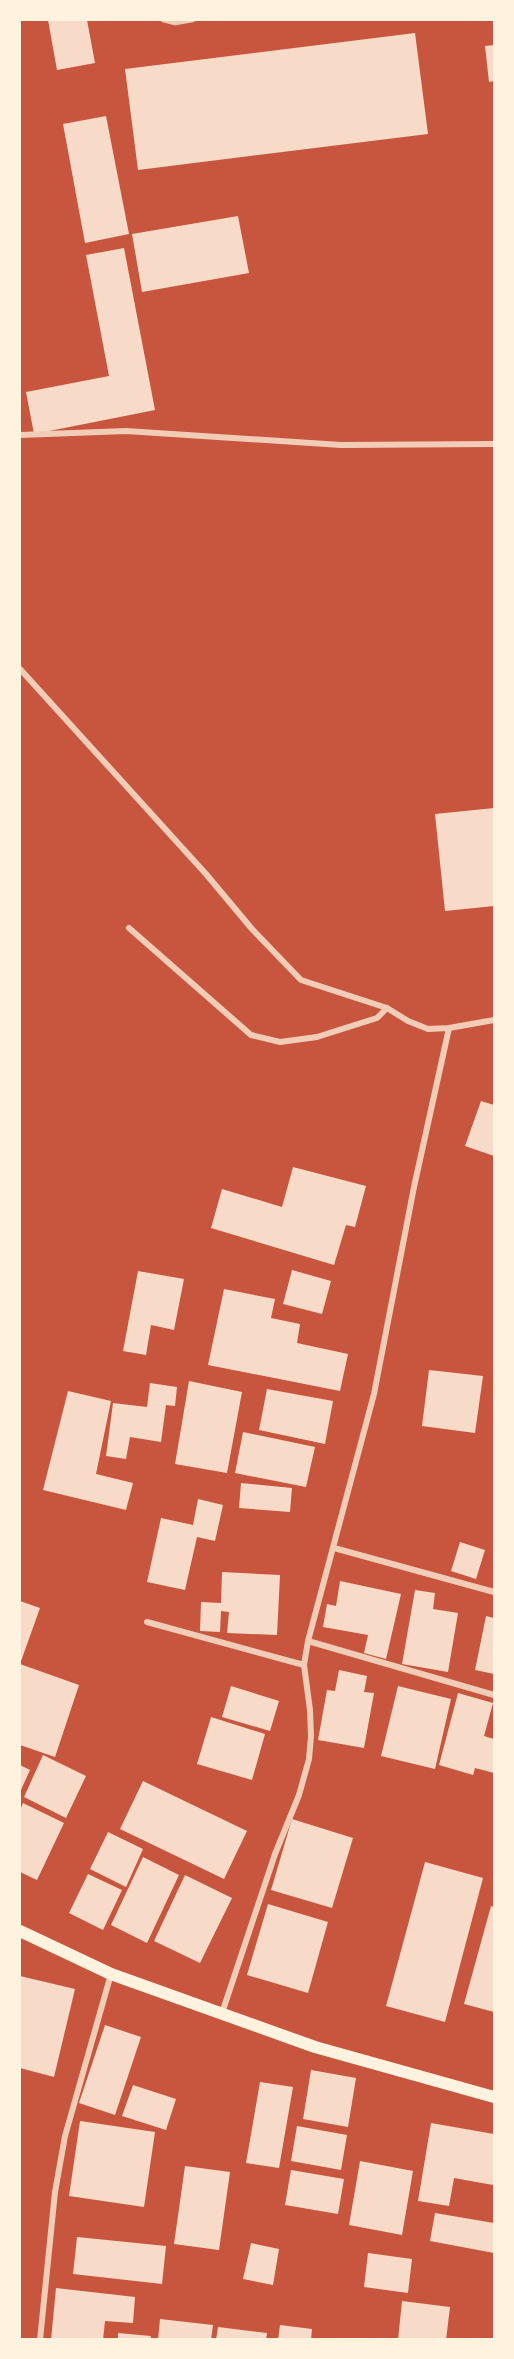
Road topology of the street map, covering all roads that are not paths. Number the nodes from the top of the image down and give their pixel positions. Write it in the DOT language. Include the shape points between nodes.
graph roads {
  1 [pos="163,20"];
  2 [pos="193,20"];
  3 [pos="20,435"];
  4 [pos="495,444"];
  5 [pos="20,669"];
  6 [pos="129,928"];
  7 [pos="387,1008"];
  8 [pos="495,1020"];
  9 [pos="449,1028"];
  10 [pos="334,1548"];
  11 [pos="495,1592"];
  12 [pos="147,1622"];
  13 [pos="308,1641"];
  14 [pos="304,1665"];
  15 [pos="495,1695"];
  16 [pos="20,1930"];
  17 [pos="111,1974"];
  18 [pos="222,2013"];
  19 [pos="495,2097"];
  20 [pos="40,2340"];
  1 -- 2 [label="lane"];
  3 -- 4 [label="street" via="126,432 342,445"];
  5 -- 7 [label="street" via="301,980"];
  6 -- 7 [label="street" via="251,1035 280,1042 317,1037 377,1018"];
  7 -- 9 [label="street" via="428,1029"];
  8 -- 9 [label="street"];
  9 -- 10 [label="street" via="374,1394"];
  10 -- 11 [label="street"];
  10 -- 13 [label="street"];
  12 -- 14 [label="street"];
  13 -- 14 [label="street"];
  13 -- 15 [label="street"];
  14 -- 18 [label="street" via="310,1710 309,1759"];
  16 -- 17 [label="main road"];
  17 -- 18 [label="main road"];
  17 -- 20 [label="street" via="65,2136 55,2192"];
  18 -- 19 [label="main road" via="315,2047"];
}
